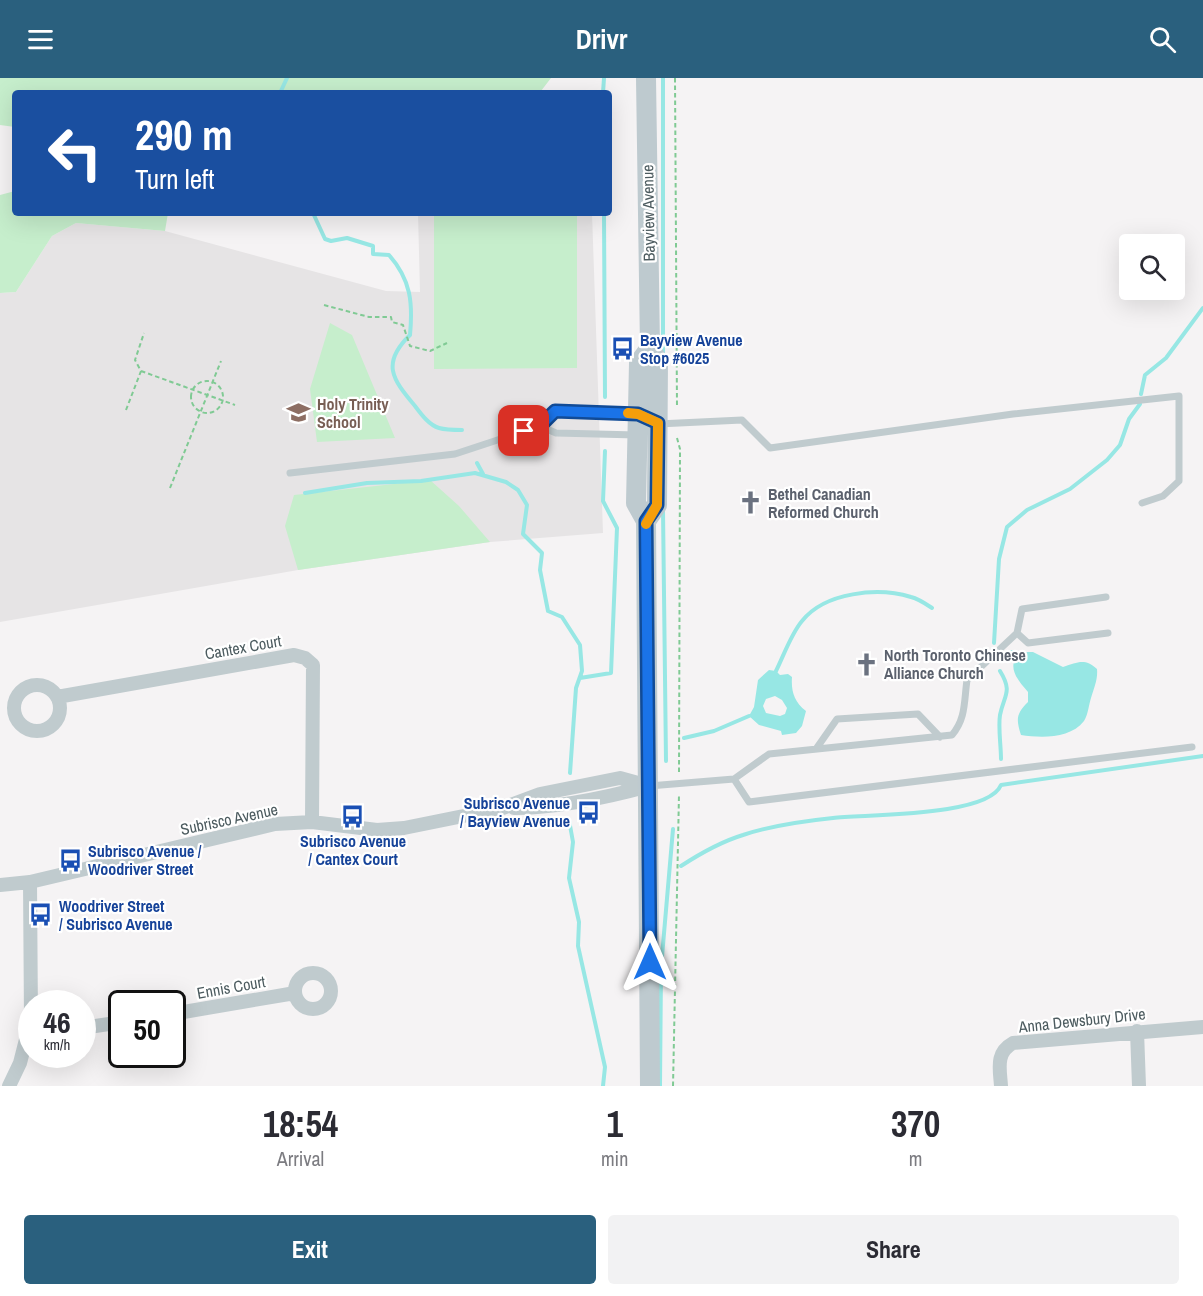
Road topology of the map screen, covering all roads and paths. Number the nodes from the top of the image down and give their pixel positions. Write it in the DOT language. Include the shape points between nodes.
graph roads {
  1 [pos="646,78"];
  2 [pos="675,78"];
  3 [pos="324,304"];
  4 [pos="144,333"];
  5 [pos="447,343"];
  6 [pos="650,348"];
  7 [pos="221,361"];
  8 [pos="141,371"];
  9 [pos="213,381"];
  10 [pos="192,390"];
  11 [pos="207,396"];
  12 [pos="223,401"];
  13 [pos="235,405"];
  14 [pos="676,408"];
  15 [pos="126,410"];
  16 [pos="201,412"];
  17 [pos="638,414"];
  18 [pos="658,423"];
  19 [pos="540,426"];
  20 [pos="638,435"];
  21 [pos="677,438"];
  22 [pos="290,473"];
  23 [pos="170,488"];
  24 [pos="1142,502"];
  25 [pos="646,521"];
  26 [pos="1106,597"];
  27 [pos="1017,633"];
  28 [pos="1108,633"];
  29 [pos="57,697"];
  30 [pos="940,737"];
  31 [pos="1192,747"];
  32 [pos="816,749"];
  33 [pos="679,777"];
  34 [pos="734,779"];
  35 [pos="649,786"];
  36 [pos="679,788"];
  37 [pos="312,822"];
  38 [pos="30,882"];
  39 [pos="0,885"];
  40 [pos="30,990"];
  41 [pos="295,993"];
  42 [pos="186,1012"];
  43 [pos="1203,1027"];
  44 [pos="1137,1031"];
  45 [pos="18,1063"];
  46 [pos="9,1086"];
  47 [pos="650,1086"];
  48 [pos="674,1086"];
  49 [pos="1001,1086"];
  50 [pos="1138,1086"];
  1 -- 6 [label="main road, Bayview Avenue"];
  2 -- 14 [label="path"];
  3 -- 5 [label="path" via="369,317 391,317 392,322 403,326 410,346 430,351"];
  4 -- 8 [label="path" via="135,360"];
  6 -- 17 [label="main road, Bayview Avenue" via="639,363"];
  6 -- 18 [label="main road, Bayview Avenue" via="658,361"];
  7 -- 9 [label="path"];
  8 -- 10 [label="path"];
  8 -- 15 [label="path"];
  9 -- 10 [label="path" via="205,380"];
  9 -- 11 [label="path"];
  9 -- 12 [label="path" via="220,386"];
  10 -- 11 [label="path"];
  10 -- 16 [label="path" via="194,407"];
  11 -- 12 [label="path"];
  11 -- 16 [label="path"];
  12 -- 13 [label="path"];
  12 -- 16 [label="path" via="214,411"];
  16 -- 23 [label="path"];
  17 -- 18 [label="lane"];
  17 -- 19 [label="lane" via="555,411"];
  17 -- 20 [label="main road, Bayview Avenue"];
  18 -- 20 [label="lane"];
  18 -- 24 [label="lane" via="742,420 770,448 1013,414 1179,396 1179,481 1163,496"];
  18 -- 25 [label="main road, Bayview Avenue" via="657,505"];
  19 -- 20 [label="lane" via="556,433"];
  19 -- 22 [label="lane" via="455,454"];
  20 -- 25 [label="main road, Bayview Avenue" via="636,503"];
  21 -- 33 [label="path"];
  25 -- 35 [label="main road, Bayview Avenue"];
  26 -- 27 [label="lane" via="1022,609"];
  27 -- 28 [label="lane" via="1028,643"];
  27 -- 30 [label="lane" via="967,680 960,726 952,735"];
  29 -- 37 [label="street, Cantex Court" via="294,655 305,658 313,664"];
  30 -- 32 [label="lane"];
  30 -- 32 [label="lane" via="918,714 837,719"];
  31 -- 34 [label="lane" via="749,802"];
  32 -- 34 [label="lane" via="768,754"];
  34 -- 35 [label="lane"];
  35 -- 37 [label="street, Subrisco Avenue" via="542,808 503,808 391,830"];
  35 -- 47 [label="main road, Bayview Avenue"];
  36 -- 48 [label="path"];
  37 -- 38 [label="street, Subrisco Avenue" via="264,826"];
  38 -- 39 [label="street, Subrisco Avenue"];
  38 -- 40 [label="street"];
  41 -- 42 [label="street, Ennis Court"];
  43 -- 44 [label="street, Anna Dewsbury Drive"];
  44 -- 49 [label="street, Anna Dewsbury Drive" via="1013,1043 1000,1057"];
  44 -- 50 [label="street"];
  45 -- 46 [label="street"];
}
